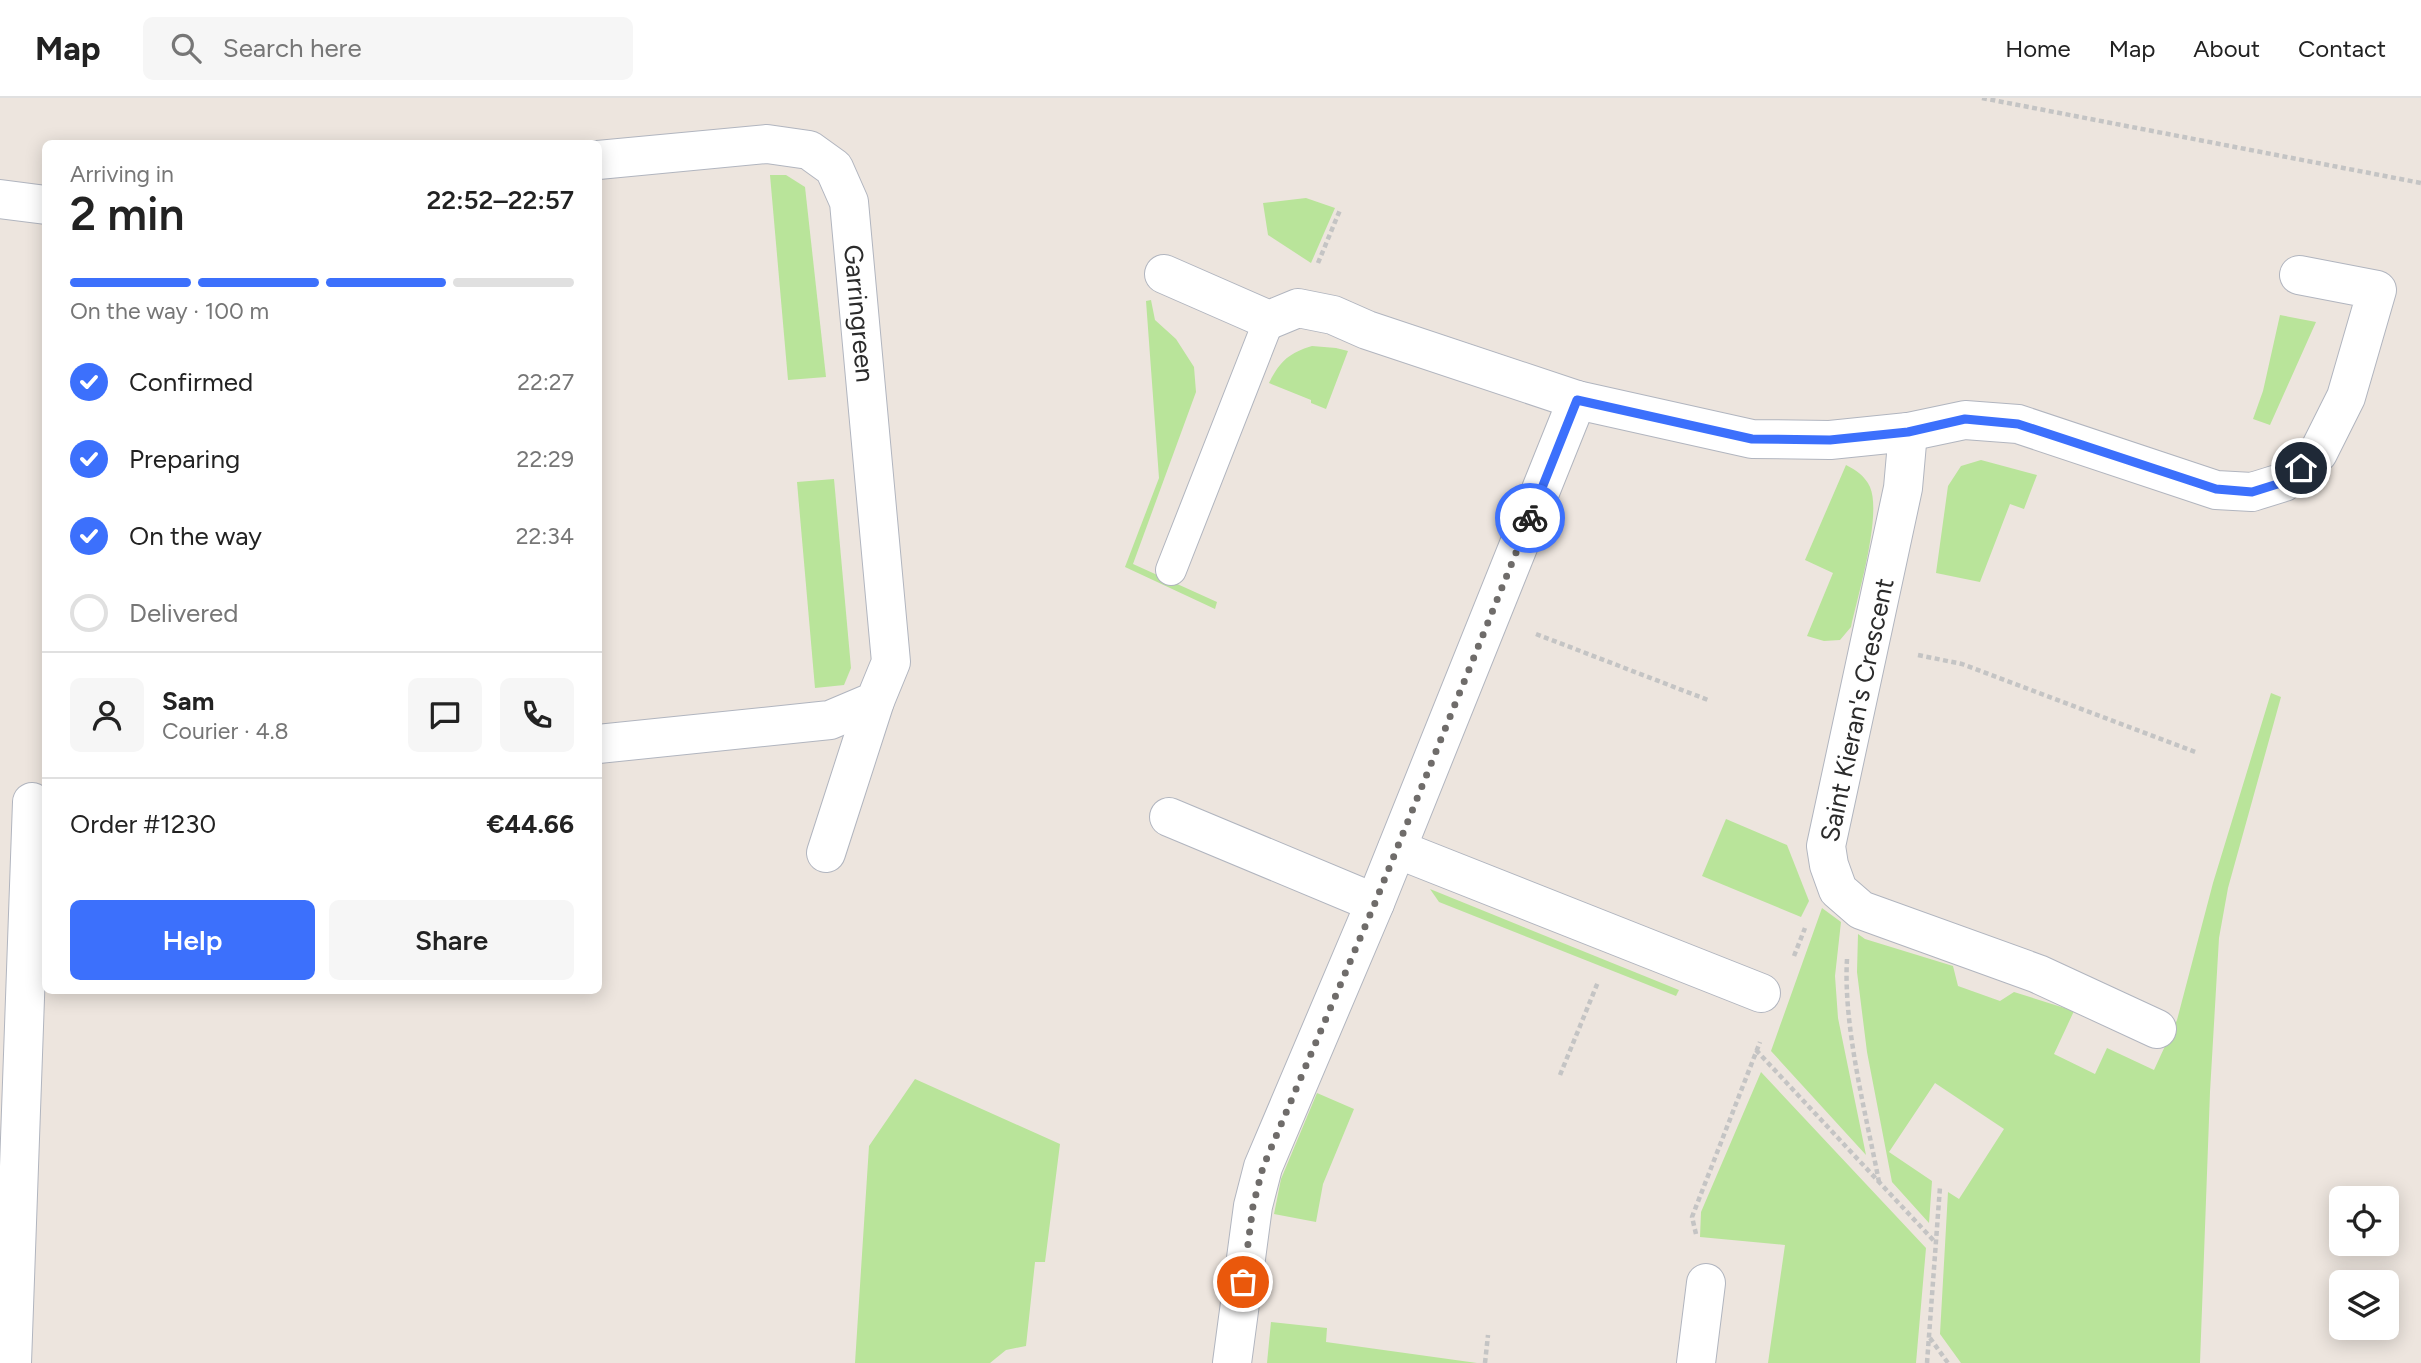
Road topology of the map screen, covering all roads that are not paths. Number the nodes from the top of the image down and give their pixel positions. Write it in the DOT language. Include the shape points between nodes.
graph roads {
  1 [pos="602,160"];
  2 [pos="0,199"];
  3 [pos="42,204"];
  4 [pos="1164,274"];
  5 [pos="2299,275"];
  6 [pos="1269,320"];
  7 [pos="1577,400"];
  8 [pos="1908,432"];
  9 [pos="1171,570"];
  10 [pos="876,701"];
  11 [pos="602,744"];
  12 [pos="26,801"];
  13 [pos="1169,817"];
  14 [pos="1396,849"];
  15 [pos="826,853"];
  16 [pos="1375,903"];
  17 [pos="1761,993"];
  18 [pos="2157,1028"];
  19 [pos="1706,1283"];
  20 [pos="12,1363"];
  21 [pos="1231,1363"];
  22 [pos="1696,1363"];
  1 -- 10 [label="street, Garringreen" via="767,144 809,150 834,168 849,202 891,662"];
  2 -- 3 [label="street"];
  4 -- 6 [label="street"];
  5 -- 8 [label="street" via="2377,290 2346,397 2318,453 2284,482 2252,492 2216,489 2018,424 1965,419"];
  6 -- 7 [label="street" via="1298,308 1333,315"];
  6 -- 9 [label="lane"];
  7 -- 8 [label="street" via="1752,439 1830,440"];
  7 -- 14 [label="street"];
  8 -- 18 [label="street, Saint Kieran's Crescent" via="1903,488 1826,846 1838,890 1861,911 2038,974"];
  10 -- 11 [label="street" via="830,720"];
  10 -- 15 [label="street, Garringreen"];
  12 -- 20 [label="street"];
  13 -- 16 [label="street"];
  14 -- 16 [label="street"];
  14 -- 17 [label="street"];
  16 -- 21 [label="street" via="1263,1167 1253,1206"];
  19 -- 22 [label="street"];
}
